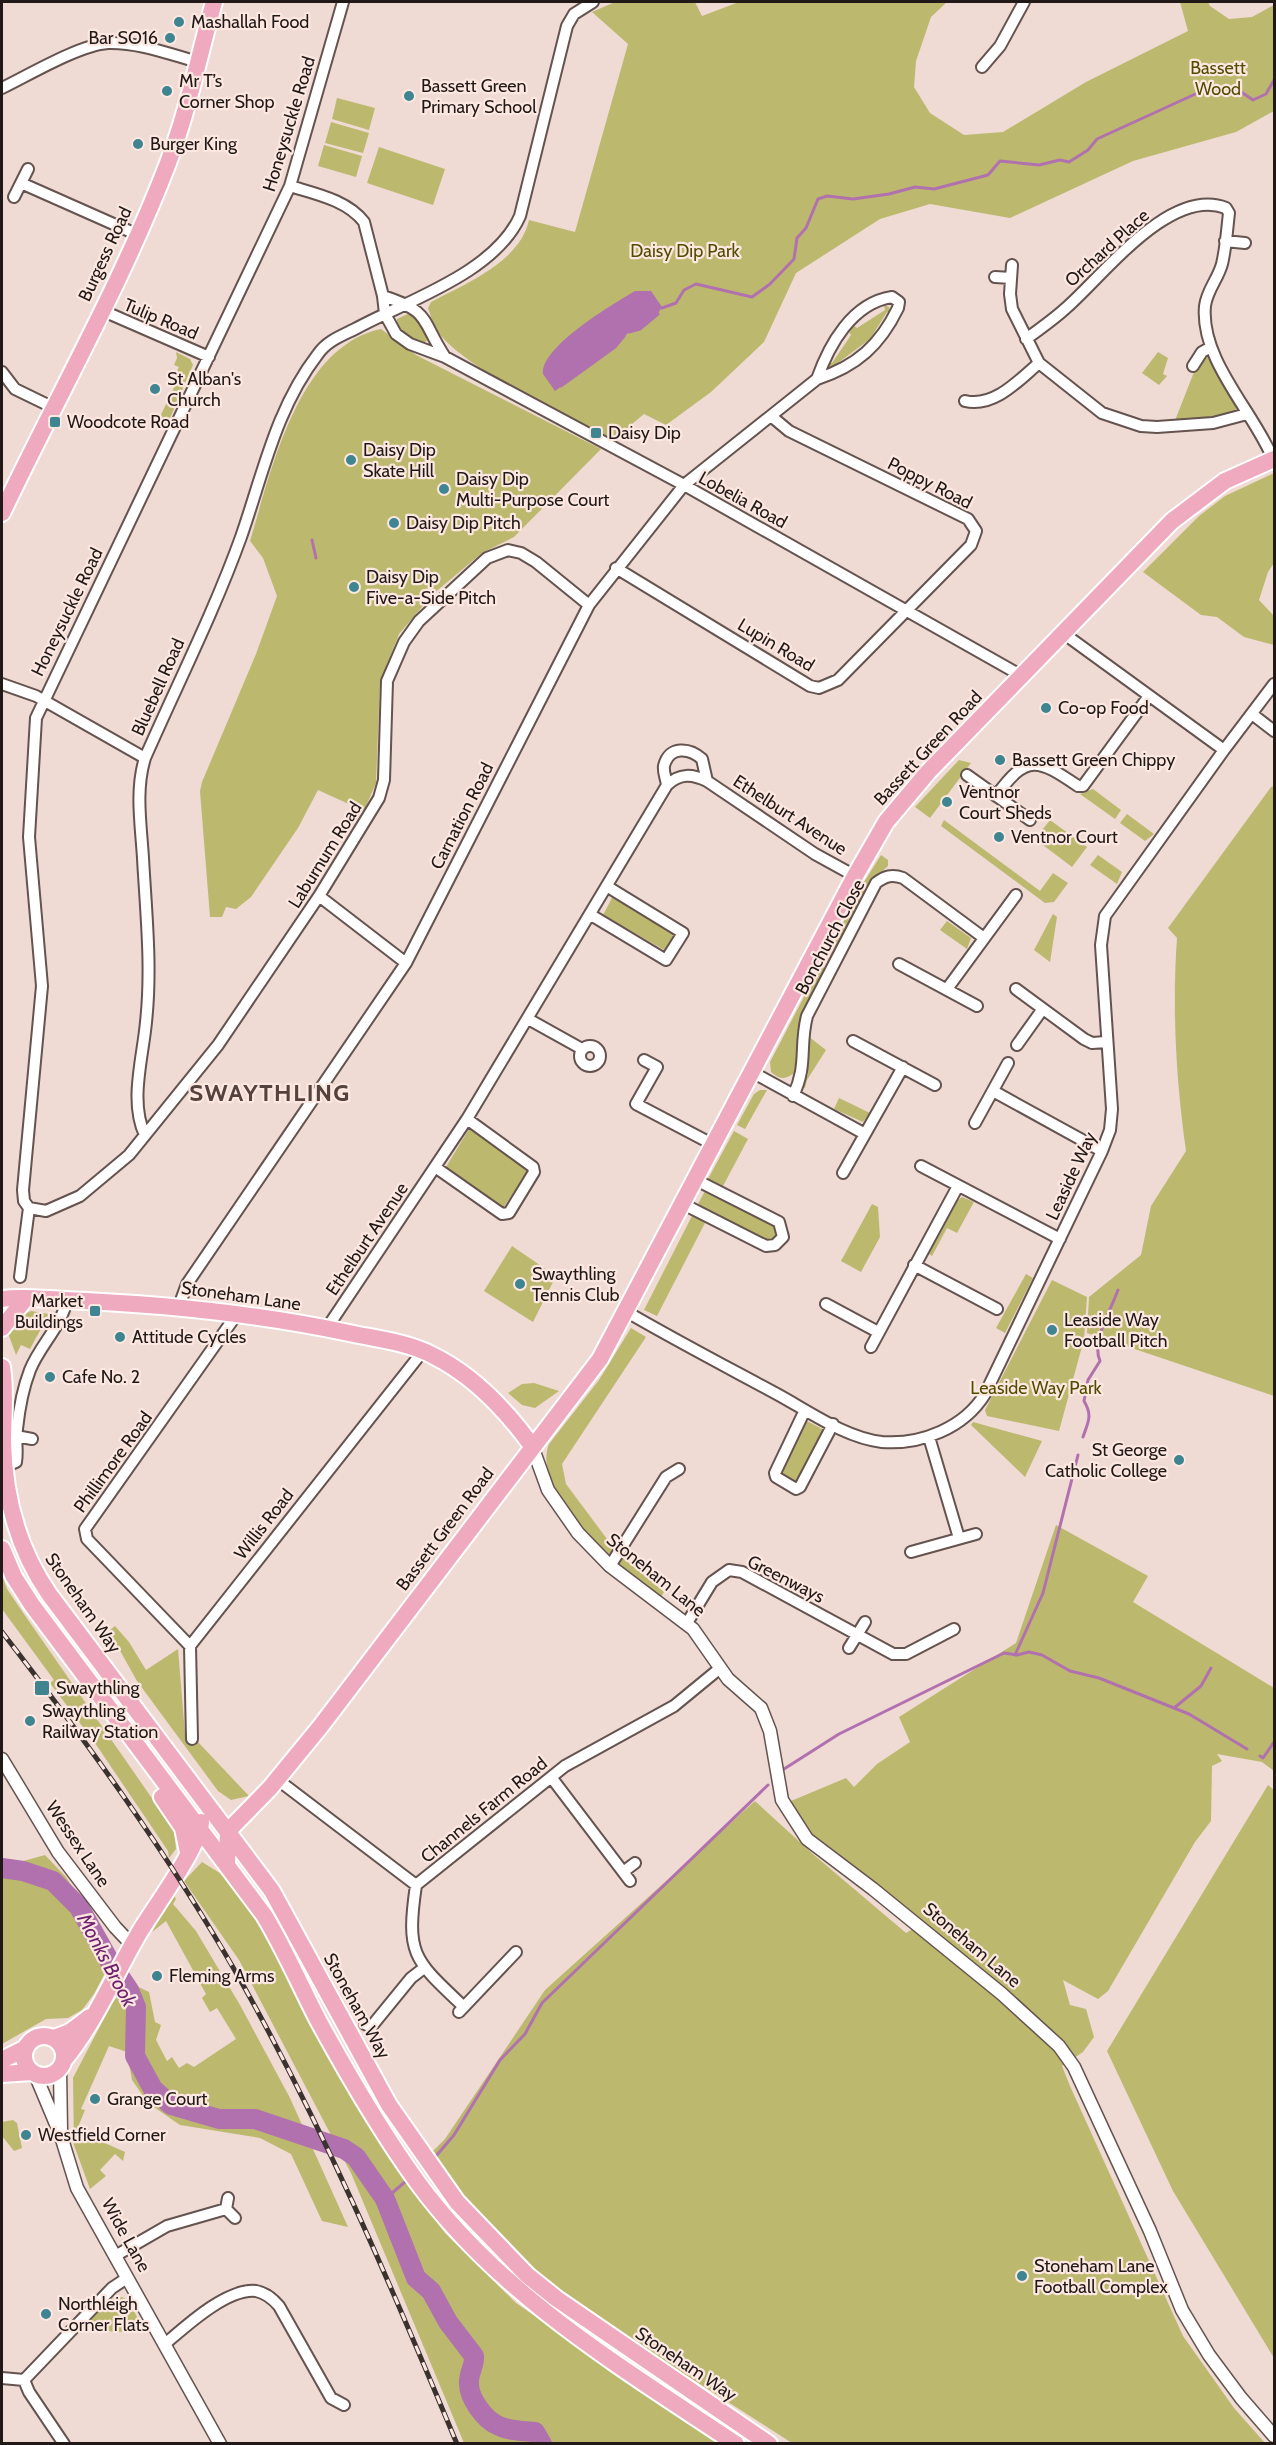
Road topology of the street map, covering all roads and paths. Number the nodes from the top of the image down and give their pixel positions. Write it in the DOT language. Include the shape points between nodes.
graph roads {
  1 [pos="214,2"];
  2 [pos="343,2"];
  3 [pos="593,2"];
  4 [pos="1024,2"];
  5 [pos="198,62"];
  6 [pos="983,62"];
  7 [pos="2,88"];
  8 [pos="28,169"];
  9 [pos="21,183"];
  10 [pos="290,186"];
  11 [pos="14,197"];
  12 [pos="136,234"];
  13 [pos="1225,241"];
  14 [pos="1245,243"];
  15 [pos="1012,265"];
  16 [pos="995,277"];
  17 [pos="1011,278"];
  18 [pos="383,296"];
  19 [pos="407,303"];
  20 [pos="101,310"];
  21 [pos="385,314"];
  22 [pos="1026,339"];
  23 [pos="1211,347"];
  24 [pos="209,357"];
  25 [pos="445,357"];
  26 [pos="1039,363"];
  27 [pos="1193,366"];
  28 [pos="2,372"];
  29 [pos="817,379"];
  30 [pos="965,401"];
  31 [pos="52,407"];
  32 [pos="1247,414"];
  33 [pos="771,416"];
  34 [pos="1274,459"];
  35 [pos="684,485"];
  36 [pos="2,513"];
  37 [pos="616,568"];
  38 [pos="589,605"];
  39 [pos="906,611"];
  40 [pos="1063,633"];
  41 [pos="1022,676"];
  42 [pos="2,684"];
  43 [pos="1275,684"];
  44 [pos="1149,696"];
  45 [pos="43,700"];
  46 [pos="1252,714"];
  47 [pos="1275,731"];
  48 [pos="1224,750"];
  49 [pos="145,758"];
  50 [pos="967,775"];
  51 [pos="707,781"];
  52 [pos="667,784"];
  53 [pos="996,796"];
  54 [pos="1030,820"];
  55 [pos="855,876"];
  56 [pos="608,887"];
  57 [pos="1016,895"];
  58 [pos="320,896"];
  59 [pos="591,915"];
  60 [pos="984,938"];
  61 [pos="406,963"];
  62 [pos="899,963"];
  63 [pos="947,989"];
  64 [pos="1016,989"];
  65 [pos="977,1006"];
  66 [pos="1042,1010"];
  67 [pos="528,1019"];
  68 [pos="853,1041"];
  69 [pos="1106,1042"];
  70 [pos="1017,1045"];
  71 [pos="582,1049"];
  72 [pos="644,1060"];
  73 [pos="1008,1064"];
  74 [pos="903,1067"];
  75 [pos="752,1072"];
  76 [pos="935,1085"];
  77 [pos="993,1091"];
  78 [pos="793,1096"];
  79 [pos="467,1119"];
  80 [pos="975,1123"];
  81 [pos="865,1134"];
  82 [pos="145,1135"];
  83 [pos="714,1145"];
  84 [pos="1102,1151"];
  85 [pos="921,1166"];
  86 [pos="435,1167"];
  87 [pos="843,1173"];
  88 [pos="696,1180"];
  89 [pos="958,1186"];
  90 [pos="683,1204"];
  91 [pos="29,1208"];
  92 [pos="1060,1239"];
  93 [pos="914,1265"];
  94 [pos="20,1277"];
  95 [pos="26,1298"];
  96 [pos="2,1299"];
  97 [pos="67,1300"];
  98 [pos="826,1304"];
  99 [pos="179,1306"];
  100 [pos="997,1309"];
  101 [pos="627,1312"];
  102 [pos="237,1314"];
  103 [pos="2,1328"];
  104 [pos="327,1328"];
  105 [pos="878,1332"];
  106 [pos="871,1347"];
  107 [pos="423,1351"];
  108 [pos="2,1368"];
  109 [pos="805,1410"];
  110 [pos="833,1424"];
  111 [pos="16,1436"];
  112 [pos="929,1437"];
  113 [pos="32,1439"];
  114 [pos="532,1446"];
  115 [pos="10,1465"];
  116 [pos="679,1469"];
  117 [pos="5,1499"];
  118 [pos="975,1534"];
  119 [pos="959,1538"];
  120 [pos="2,1549"];
  121 [pos="911,1552"];
  122 [pos="610,1566"];
  123 [pos="865,1622"];
  124 [pos="687,1623"];
  125 [pos="954,1629"];
  126 [pos="857,1635"];
  127 [pos="190,1646"];
  128 [pos="849,1648"];
  129 [pos="78,1669"];
  130 [pos="719,1669"];
  131 [pos="192,1739"];
  132 [pos="2,1759"];
  133 [pos="552,1777"];
  134 [pos="278,1780"];
  135 [pos="200,1797"];
  136 [pos="200,1830"];
  137 [pos="228,1831"];
  138 [pos="188,1852"];
  139 [pos="635,1863"];
  140 [pos="226,1864"];
  141 [pos="416,1884"];
  142 [pos="132,1945"];
  143 [pos="516,1952"];
  144 [pos="424,1968"];
  145 [pos="91,2016"];
  146 [pos="365,2024"];
  147 [pos="54,2038"];
  148 [pos="26,2048"];
  149 [pos="2,2060"];
  150 [pos="62,2064"];
  151 [pos="33,2073"];
  152 [pos="2,2074"];
  153 [pos="61,2136"];
  154 [pos="235,2218"];
  155 [pos="115,2256"];
  156 [pos="127,2278"];
  157 [pos="165,2344"];
  158 [pos="2,2378"];
  159 [pos="24,2380"];
  160 [pos="344,2405"];
  161 [pos="1275,2436"];
  162 [pos="64,2444"];
  163 [pos="220,2444"];
  164 [pos="736,2444"];
  165 [pos="769,2444"];
  1 -- 5 [label="main road, Burgess Road"];
  2 -- 10 [label="street, Honeysuckle Road"];
  3 -- 19 [label="street" via="574,14 567,26 520,216 510,235 471,267"];
  4 -- 6 [label="street" via="1000,46"];
  5 -- 7 [label="street" via="108,43 84,49"];
  5 -- 12 [label="main road, Burgess Road" via="175,144"];
  8 -- 9 [label="street"];
  9 -- 11 [label="street"];
  9 -- 12 [label="street"];
  10 -- 18 [label="street" via="342,204 364,222"];
  10 -- 24 [label="street, Honeysuckle Road"];
  12 -- 20 [label="main road, Burgess Road"];
  13 -- 14 [label="street"];
  13 -- 22 [label="street, Orchard Place" via="1229,213 1226,208 1208,205 1174,214 1138,238 1066,308"];
  13 -- 23 [label="street, Orchard Place" via="1221,265 1205,306"];
  15 -- 17 [label="street"];
  16 -- 17 [label="street"];
  17 -- 22 [label="street" via="1012,309"];
  18 -- 19 [label="street"];
  18 -- 21 [label="street"];
  19 -- 21 [label="street, Bluebell Road"];
  19 -- 25 [label="street" via="424,318"];
  20 -- 24 [label="street, Tulip Road"];
  20 -- 31 [label="main road, Burgess Road"];
  21 -- 25 [label="street, Lobelia Road" via="396,334 410,344"];
  21 -- 49 [label="street, Bluebell Road" via="326,344 299,381 264,461 241,537"];
  22 -- 26 [label="street"];
  23 -- 27 [label="street" via="1202,352"];
  23 -- 32 [label="street"];
  24 -- 45 [label="street, Honeysuckle Road"];
  25 -- 35 [label="street, Lobelia Road"];
  26 -- 30 [label="street" via="1003,392 983,402"];
  26 -- 32 [label="street" via="1102,413 1141,426 1195,426"];
  28 -- 31 [label="street" via="15,389"];
  29 -- 29 [label="street, Carnation Road" via="824,358 847,324 879,300 896,298 898,308 875,346 850,366"];
  29 -- 33 [label="street, Carnation Road"];
  31 -- 36 [label="main road, Burgess Road"];
  32 -- 34 [label="street" via="1257,424"];
  33 -- 35 [label="street, Carnation Road"];
  33 -- 39 [label="street, Poppy Road" via="789,431 973,524 976,531 971,545"];
  34 -- 40 [label="main road, Bassett Green Road" via="1225,481 1189,506"];
  35 -- 37 [label="street, Carnation Road"];
  35 -- 39 [label="street, Lobelia Road"];
  37 -- 38 [label="street, Carnation Road"];
  37 -- 39 [label="street, Lupin Road" via="819,688 838,680"];
  38 -- 58 [label="street, Laburnum Road" via="536,562 508,550 487,558 419,621 404,642 387,681 384,780 379,798"];
  38 -- 61 [label="street, Carnation Road"];
  39 -- 41 [label="street, Lobelia Road"];
  40 -- 41 [label="main road, Bassett Green Road"];
  40 -- 44 [label="street"];
  41 -- 55 [label="main road, Bassett Green Road" via="903,800"];
  42 -- 45 [label="street"];
  43 -- 46 [label="street, Leaside Way"];
  44 -- 48 [label="street"];
  44 -- 53 [label="street" via="1083,786 1048,766 1035,764 1013,776"];
  45 -- 49 [label="street"];
  45 -- 91 [label="street, Honeysuckle Road" via="33,733 29,837 42,986 23,1190"];
  46 -- 47 [label="street"];
  46 -- 48 [label="street, Leaside Way"];
  48 -- 69 [label="street, Leaside Way" via="1105,916 1101,945"];
  49 -- 82 [label="street, Bluebell Road" via="140,810 149,994 137,1107"];
  50 -- 53 [label="street"];
  51 -- 52 [label="street, Ethelburt Avenue" via="689,774"];
  51 -- 52 [label="street, Ethelburt Avenue" via="702,759 683,750 668,757 664,765"];
  51 -- 55 [label="street, Ethelburt Avenue" via="815,854"];
  52 -- 56 [label="street, Ethelburt Avenue"];
  53 -- 54 [label="street"];
  55 -- 75 [label="main road, Bassett Green Road"];
  56 -- 59 [label="street, Ethelburt Avenue"];
  56 -- 59 [label="street" via="683,933 666,960"];
  57 -- 60 [label="street"];
  58 -- 61 [label="street"];
  58 -- 82 [label="street, Laburnum Road" via="218,1046"];
  59 -- 67 [label="street, Ethelburt Avenue"];
  60 -- 63 [label="street"];
  60 -- 78 [label="street, Bonchurch Close" via="903,878 892,875 876,883 807,1017 803,1030 803,1072"];
  61 -- 99 [label="street, Carnation Road" via="194,1274"];
  62 -- 63 [label="street"];
  63 -- 65 [label="street"];
  64 -- 66 [label="street"];
  66 -- 69 [label="street" via="1092,1043"];
  66 -- 70 [label="street"];
  67 -- 71 [label="street"];
  67 -- 79 [label="street, Ethelburt Avenue"];
  68 -- 74 [label="street"];
  69 -- 84 [label="street, Leaside Way" via="1112,1116"];
  72 -- 83 [label="street" via="657,1067 636,1104"];
  73 -- 77 [label="street"];
  74 -- 76 [label="street"];
  74 -- 81 [label="street"];
  75 -- 78 [label="street"];
  75 -- 83 [label="main road, Bassett Green Road"];
  77 -- 80 [label="street"];
  77 -- 84 [label="street"];
  78 -- 81 [label="street"];
  79 -- 86 [label="street, Ethelburt Avenue"];
  79 -- 86 [label="street" via="533,1167 534,1172 508,1213 502,1214"];
  81 -- 87 [label="street"];
  82 -- 91 [label="street, Laburnum Road" via="110,1173 80,1196 46,1211"];
  83 -- 88 [label="main road, Bassett Green Road"];
  84 -- 92 [label="street, Leaside Way"];
  85 -- 89 [label="street"];
  86 -- 104 [label="street, Ethelburt Avenue"];
  88 -- 90 [label="main road, Bassett Green Road"];
  88 -- 90 [label="street" via="779,1222 783,1237 775,1245 766,1246"];
  89 -- 92 [label="street"];
  89 -- 93 [label="street"];
  90 -- 101 [label="main road, Bassett Green Road"];
  91 -- 94 [label="street, Honeysuckle Road"];
  92 -- 112 [label="street, Leaside Way" via="982,1400 958,1422"];
  93 -- 100 [label="street"];
  93 -- 105 [label="street"];
  95 -- 96 [label="main road, Stoneham Lane"];
  95 -- 97 [label="main road, Stoneham Lane"];
  95 -- 103 [label="main road"];
  97 -- 99 [label="main road, Stoneham Lane"];
  97 -- 111 [label="street" via="64,1312 31,1367"];
  98 -- 105 [label="street"];
  99 -- 102 [label="main road, Stoneham Lane"];
  101 -- 109 [label="street, Leaside Way"];
  101 -- 114 [label="main road, Bassett Green Road" via="594,1367"];
  102 -- 104 [label="main road, Stoneham Lane"];
  102 -- 127 [label="street, Phillimore Road" via="85,1529 87,1539"];
  104 -- 107 [label="main road, Stoneham Lane"];
  105 -- 106 [label="street"];
  107 -- 114 [label="main road, Stoneham Lane" via="447,1363 488,1395"];
  107 -- 127 [label="street, Willis Road"];
  108 -- 115 [label="main road, Stoneham Way"];
  109 -- 110 [label="street, Leaside Way"];
  109 -- 110 [label="street" via="775,1473 776,1478 796,1489"];
  110 -- 112 [label="street, Leaside Way" via="882,1442"];
  111 -- 113 [label="street"];
  111 -- 115 [label="street"];
  112 -- 119 [label="street"];
  114 -- 122 [label="street, Stoneham Lane" via="548,1490 578,1533"];
  114 -- 134 [label="main road, Bassett Green Road"];
  115 -- 117 [label="main road, Stoneham Way"];
  116 -- 122 [label="street" via="666,1477"];
  117 -- 135 [label="main road, Stoneham Way" via="38,1578"];
  118 -- 119 [label="street"];
  119 -- 121 [label="street"];
  120 -- 129 [label="main road" via="21,1589"];
  122 -- 124 [label="street, Stoneham Lane"];
  123 -- 126 [label="street"];
  124 -- 126 [label="street, Greenways" via="717,1576 729,1570"];
  124 -- 130 [label="street, Stoneham Lane"];
  125 -- 126 [label="street, Greenways" via="899,1655"];
  126 -- 128 [label="street"];
  127 -- 131 [label="street"];
  129 -- 136 [label="main road"];
  129 -- 138 [label="main road" via="92,1698 176,1815"];
  130 -- 133 [label="street, Channels Farm Road" via="674,1706"];
  130 -- 161 [label="street, Stoneham Lane" via="761,1708 782,1800 807,1839 873,1888 1059,2046 1069,2060 1197,2337 1240,2398"];
  132 -- 142 [label="street, Wessex Lane" via="58,1852"];
  133 -- 139 [label="street" via="627,1876"];
  133 -- 141 [label="street, Channels Farm Road"];
  134 -- 137 [label="main road, Bassett Green Road"];
  134 -- 141 [label="street, Channels Farm Road"];
  135 -- 136 [label="main road"];
  135 -- 137 [label="main road, Stoneham Way"];
  136 -- 138 [label="main road"];
  136 -- 140 [label="main road"];
  137 -- 140 [label="main road"];
  137 -- 165 [label="main road, Stoneham Way" via="272,1891 389,2105 434,2172 484,2233 527,2275 587,2321"];
  138 -- 142 [label="main road"];
  140 -- 164 [label="main road" via="279,1940 319,2021 369,2106 442,2214 495,2271 546,2314"];
  141 -- 144 [label="street" via="411,1939"];
  142 -- 145 [label="main road"];
  143 -- 144 [label="street" via="460,2009"];
  144 -- 146 [label="street" via="371,2027"];
  145 -- 147 [label="main road" via="70,2032"];
  145 -- 150 [label="main road" via="81,2039"];
  147 -- 148 [label="main road" via="35,2038"];
  147 -- 150 [label="main road" via="61,2045"];
  148 -- 149 [label="main road"];
  148 -- 151 [label="main road" via="25,2061"];
  150 -- 151 [label="main road" via="48,2076"];
  150 -- 153 [label="street, Wide Lane"];
  151 -- 152 [label="main road"];
  151 -- 153 [label="street, Wide Lane"];
  153 -- 155 [label="street, Wide Lane" via="77,2188"];
  154 -- 155 [label="street" via="227,2204 167,2226"];
  155 -- 156 [label="street, Wide Lane"];
  156 -- 157 [label="street, Wide Lane"];
  156 -- 159 [label="street" via="107,2293"];
  157 -- 160 [label="street" via="222,2302 240,2292 257,2291 270,2296 279,2306 331,2398"];
  157 -- 163 [label="street, Wide Lane"];
  158 -- 159 [label="street"];
  159 -- 162 [label="street"];
}
